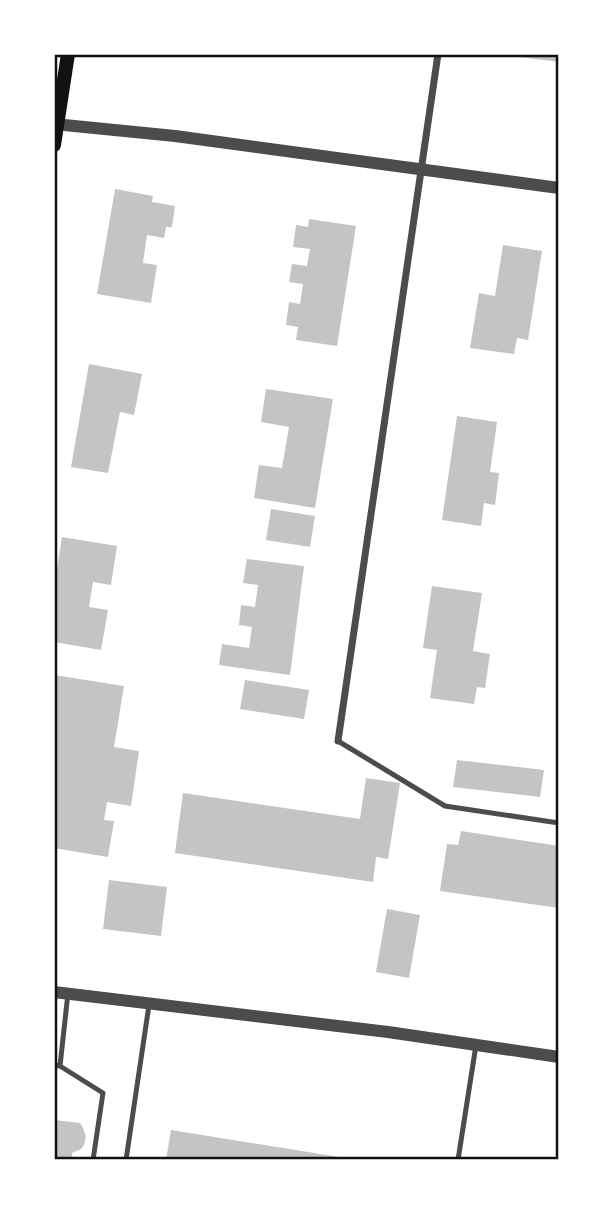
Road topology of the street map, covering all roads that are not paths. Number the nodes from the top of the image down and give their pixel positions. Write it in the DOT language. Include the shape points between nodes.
graph roads {
  1 [pos="68,54"];
  2 [pos="438,54"];
  3 [pos="56,124"];
  4 [pos="54,145"];
  5 [pos="422,169"];
  6 [pos="559,188"];
  7 [pos="338,741"];
  8 [pos="559,823"];
  9 [pos="61,992"];
  10 [pos="149,1002"];
  11 [pos="476,1045"];
  12 [pos="559,1057"];
  13 [pos="57,1066"];
  14 [pos="93,1160"];
  15 [pos="125,1160"];
  16 [pos="458,1160"];
  1 -- 3 [label="main road"];
  2 -- 5 [label="street"];
  3 -- 4 [label="main road"];
  3 -- 5 [label="street"];
  5 -- 6 [label="street"];
  5 -- 7 [label="street"];
  7 -- 8 [label="lane" via="445,806"];
  9 -- 10 [label="street"];
  9 -- 13 [label="lane"];
  10 -- 11 [label="street"];
  10 -- 15 [label="lane"];
  11 -- 12 [label="street"];
  11 -- 16 [label="lane"];
  13 -- 14 [label="lane" via="103,1094"];
}
